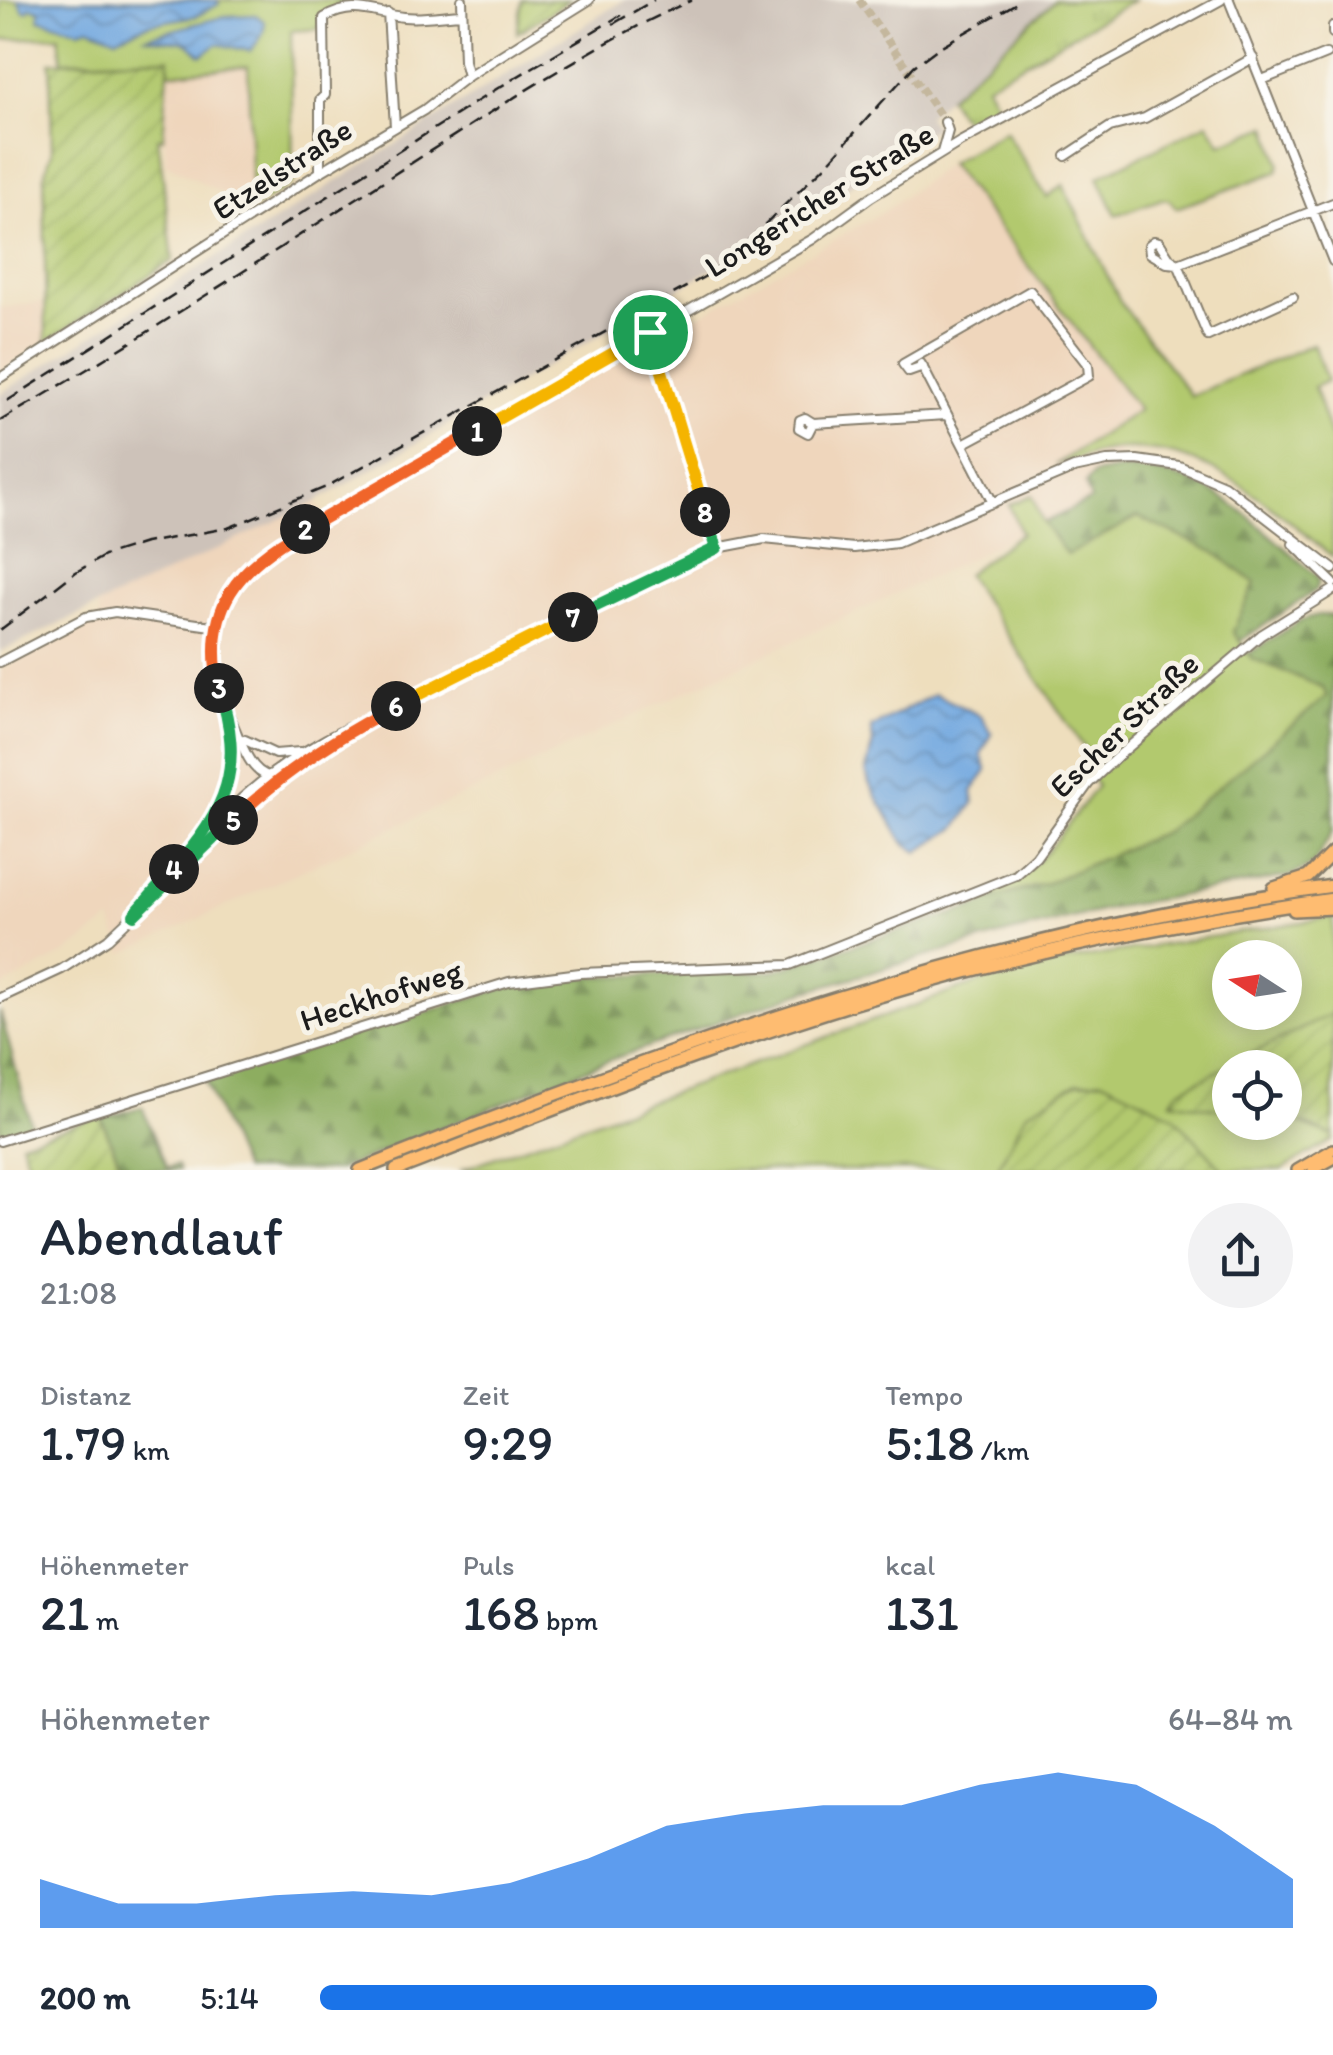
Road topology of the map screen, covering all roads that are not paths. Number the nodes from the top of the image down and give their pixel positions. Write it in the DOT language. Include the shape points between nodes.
graph roads {
  1 [pos="462,0"];
  2 [pos="589,0"];
  3 [pos="1220,0"];
  4 [pos="1229,0"];
  5 [pos="388,13"];
  6 [pos="462,14"];
  7 [pos="1326,54"];
  8 [pos="1253,58"];
  9 [pos="468,76"];
  10 [pos="1262,80"];
  11 [pos="395,126"];
  12 [pos="960,142"];
  13 [pos="942,153"];
  14 [pos="1066,156"];
  15 [pos="320,172"];
  16 [pos="1333,203"];
  17 [pos="1313,211"];
  18 [pos="1333,261"];
  19 [pos="1293,297"];
  20 [pos="650,332"];
  21 [pos="917,355"];
  22 [pos="922,366"];
  23 [pos="0,378"];
  24 [pos="948,415"];
  25 [pos="814,423"];
  26 [pos="962,444"];
  27 [pos="993,503"];
  28 [pos="1269,519"];
  29 [pos="717,548"];
  30 [pos="1333,569"];
  31 [pos="1333,587"];
  32 [pos="218,627"];
  33 [pos="0,662"];
  34 [pos="224,703"];
  35 [pos="366,722"];
  36 [pos="241,736"];
  37 [pos="304,751"];
  38 [pos="264,776"];
  39 [pos="286,777"];
  40 [pos="261,794"];
  41 [pos="208,830"];
  42 [pos="1333,852"];
  43 [pos="1333,886"];
  44 [pos="1239,898"];
  45 [pos="1333,899"];
  46 [pos="1280,906"];
  47 [pos="1333,908"];
  48 [pos="134,915"];
  49 [pos="790,965"];
  50 [pos="0,998"];
  51 [pos="0,1141"];
  52 [pos="1333,1150"];
  53 [pos="1331,1163"];
  54 [pos="360,1170"];
  55 [pos="396,1170"];
  56 [pos="1297,1170"];
  57 [pos="1313,1170"];
  1 -- 6 [label="street"];
  2 -- 9 [label="street, Etzelstraße"];
  3 -- 12 [label="street, Longericher Straße"];
  4 -- 8 [label="street"];
  5 -- 6 [label="street"];
  5 -- 11 [label="street"];
  5 -- 15 [label="street" via="352,7 324,18"];
  6 -- 9 [label="street"];
  7 -- 10 [label="street"];
  8 -- 10 [label="street"];
  8 -- 14 [label="street" via="1146,118 1110,127"];
  9 -- 11 [label="street, Etzelstraße"];
  10 -- 17 [label="street"];
  11 -- 15 [label="street, Etzelstraße"];
  12 -- 13 [label="street, Longericher Straße"];
  12 -- 13 [label="street" via="945,122"];
  13 -- 20 [label="street, Longericher Straße" via="813,238"];
  15 -- 23 [label="street, Etzelstraße"];
  16 -- 17 [label="street"];
  17 -- 18 [label="street"];
  17 -- 19 [label="street" via="1178,264 1208,336"];
  20 -- 29 [label="street"];
  20 -- 32 [label="street, Longericher Straße" via="272,548 233,586"];
  21 -- 22 [label="street"];
  21 -- 22 [label="street" via="905,360 904,370"];
  21 -- 26 [label="street" via="1030,291 1088,366 1089,376"];
  22 -- 24 [label="street"];
  24 -- 25 [label="street"];
  24 -- 26 [label="street"];
  26 -- 27 [label="street"];
  27 -- 28 [label="street" via="1074,468 1137,460 1204,475"];
  27 -- 29 [label="street" via="885,546 764,540"];
  28 -- 30 [label="street"];
  28 -- 31 [label="street"];
  29 -- 35 [label="street"];
  31 -- 49 [label="street, Escher Straße" via="1262,635 1089,783 1016,876"];
  32 -- 33 [label="street" via="116,612 86,617"];
  32 -- 34 [label="street, Longericher Straße" via="215,665"];
  34 -- 36 [label="street, Longericher Straße"];
  34 -- 41 [label="street, Longericher Straße" via="228,779"];
  35 -- 37 [label="street"];
  35 -- 39 [label="street"];
  36 -- 37 [label="street" via="274,754"];
  36 -- 38 [label="street, Longericher Straße"];
  37 -- 38 [label="street"];
  38 -- 39 [label="street"];
  38 -- 40 [label="street"];
  38 -- 41 [label="street"];
  39 -- 40 [label="street"];
  40 -- 48 [label="street"];
  41 -- 48 [label="street"];
  42 -- 44 [label="highway" via="1308,877"];
  43 -- 44 [label="highway"];
  44 -- 54 [label="highway" via="894,978 602,1077"];
  45 -- 46 [label="highway"];
  46 -- 47 [label="highway"];
  46 -- 55 [label="highway" via="1043,952 788,1024"];
  48 -- 50 [label="street" via="85,955"];
  49 -- 51 [label="street, Heckhofweg" via="508,982"];
  52 -- 56 [label="main road"];
  53 -- 57 [label="main road"];
}
